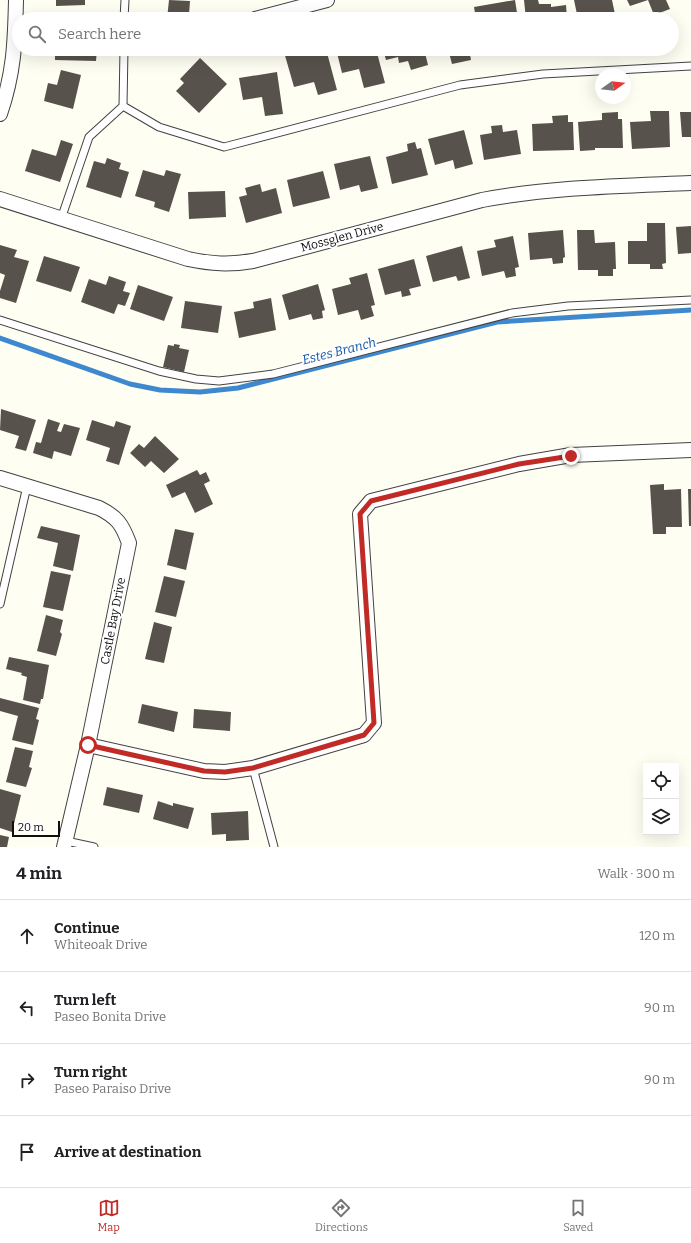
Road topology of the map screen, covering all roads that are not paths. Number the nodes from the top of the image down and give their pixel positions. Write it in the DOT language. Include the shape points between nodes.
graph roads {
  1 [pos="16,0"];
  2 [pos="124,0"];
  3 [pos="327,0"];
  4 [pos="16,12"];
  5 [pos="124,12"];
  6 [pos="281,12"];
  7 [pos="14,56"];
  8 [pos="124,56"];
  9 [pos="691,66"];
  10 [pos="123,106"];
  11 [pos="0,114"];
  12 [pos="691,183"];
  13 [pos="0,199"];
  14 [pos="61,219"];
  15 [pos="691,300"];
  16 [pos="0,320"];
  17 [pos="691,450"];
  18 [pos="0,478"];
  19 [pos="27,486"];
  20 [pos="0,604"];
  21 [pos="88,745"];
  22 [pos="253,768"];
  23 [pos="65,844"];
  24 [pos="94,847"];
  25 [pos="274,847"];
  1 -- 4 [label="street"];
  2 -- 5 [label="lane"];
  3 -- 6 [label="street"];
  7 -- 11 [label="street" via="9,88"];
  8 -- 10 [label="lane"];
  9 -- 10 [label="lane" via="543,74 460,85 224,147 159,127"];
  10 -- 14 [label="lane" via="89,137"];
  12 -- 14 [label="street, Mossglen Drive" via="560,189 514,194 231,265 188,259"];
  13 -- 14 [label="street, Mossglen Drive"];
  15 -- 16 [label="lane" via="568,306 512,312 273,374 226,380 196,379 159,371"];
  17 -- 22 [label="street" via="571,456 519,464 371,501 360,514 374,723 364,735"];
  18 -- 19 [label="street, Castle Bay Drive"];
  19 -- 20 [label="lane"];
  19 -- 21 [label="street, Castle Bay Drive" via="99,508 113,515 124,528 129,543"];
  21 -- 22 [label="street" via="204,771 225,772"];
  21 -- 23 [label="street, Castle Bay Drive"];
  22 -- 25 [label="lane"];
  23 -- 24 [label="lane"];
}
